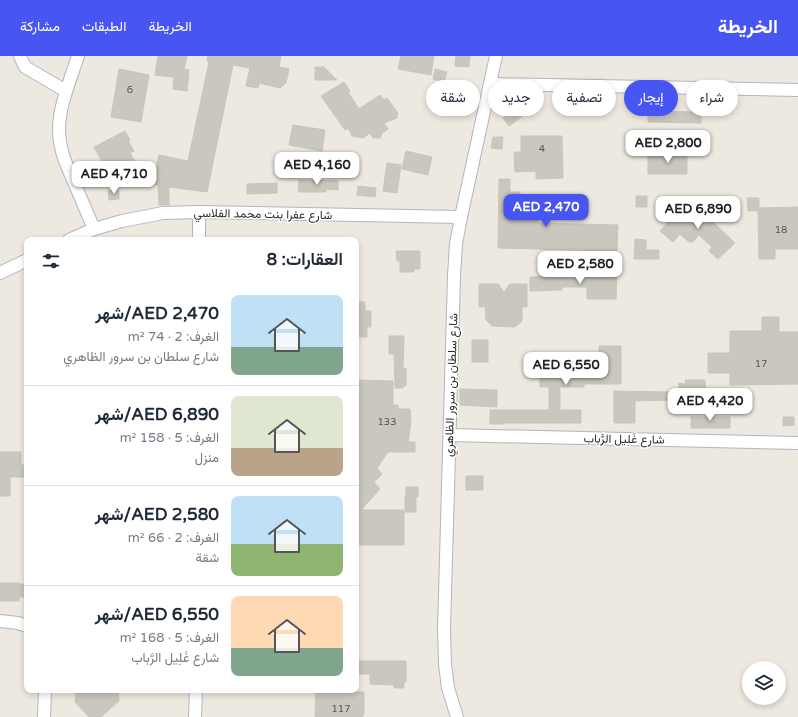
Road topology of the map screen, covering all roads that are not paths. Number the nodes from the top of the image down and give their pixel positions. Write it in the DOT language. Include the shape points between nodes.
graph roads {
  1 [pos="20,56"];
  2 [pos="78,56"];
  3 [pos="496,56"];
  4 [pos="491,80"];
  5 [pos="544,85"];
  6 [pos="66,90"];
  7 [pos="798,90"];
  8 [pos="488,93"];
  9 [pos="199,212"];
  10 [pos="461,217"];
  11 [pos="94,229"];
  12 [pos="76,237"];
  13 [pos="199,237"];
  14 [pos="24,261"];
  15 [pos="0,273"];
  16 [pos="450,435"];
  17 [pos="798,443"];
  18 [pos="0,621"];
  19 [pos="24,625"];
  20 [pos="45,693"];
  21 [pos="196,693"];
  22 [pos="44,717"];
  23 [pos="195,717"];
  24 [pos="457,717"];
  1 -- 6 [label="street" via="25,67"];
  2 -- 6 [label="street"];
  3 -- 4 [label="street, شارع سلطان بن سرور الظاهري"];
  5 -- 7 [label="street"];
  6 -- 11 [label="street" via="59,124 61,150"];
  8 -- 10 [label="street, شارع سلطان بن سرور الظاهري"];
  9 -- 10 [label="street, شارع عفرا بنت محمد الفلاسي"];
  9 -- 11 [label="street, شارع عفرا بنت محمد الفلاسي" via="163,213"];
  9 -- 13 [label="street"];
  10 -- 16 [label="street, شارع سلطان بن سرور الظاهري" via="454,276"];
  11 -- 12 [label="street, شارع عفرا بنت محمد الفلاسي"];
  14 -- 15 [label="street"];
  16 -- 17 [label="street, شارع غَلِيل الرَّباب"];
  16 -- 24 [label="street, شارع سلطان بن سرور الظاهري" via="444,629 448,688"];
  18 -- 19 [label="street"];
  20 -- 22 [label="street"];
  21 -- 23 [label="street"];
}
